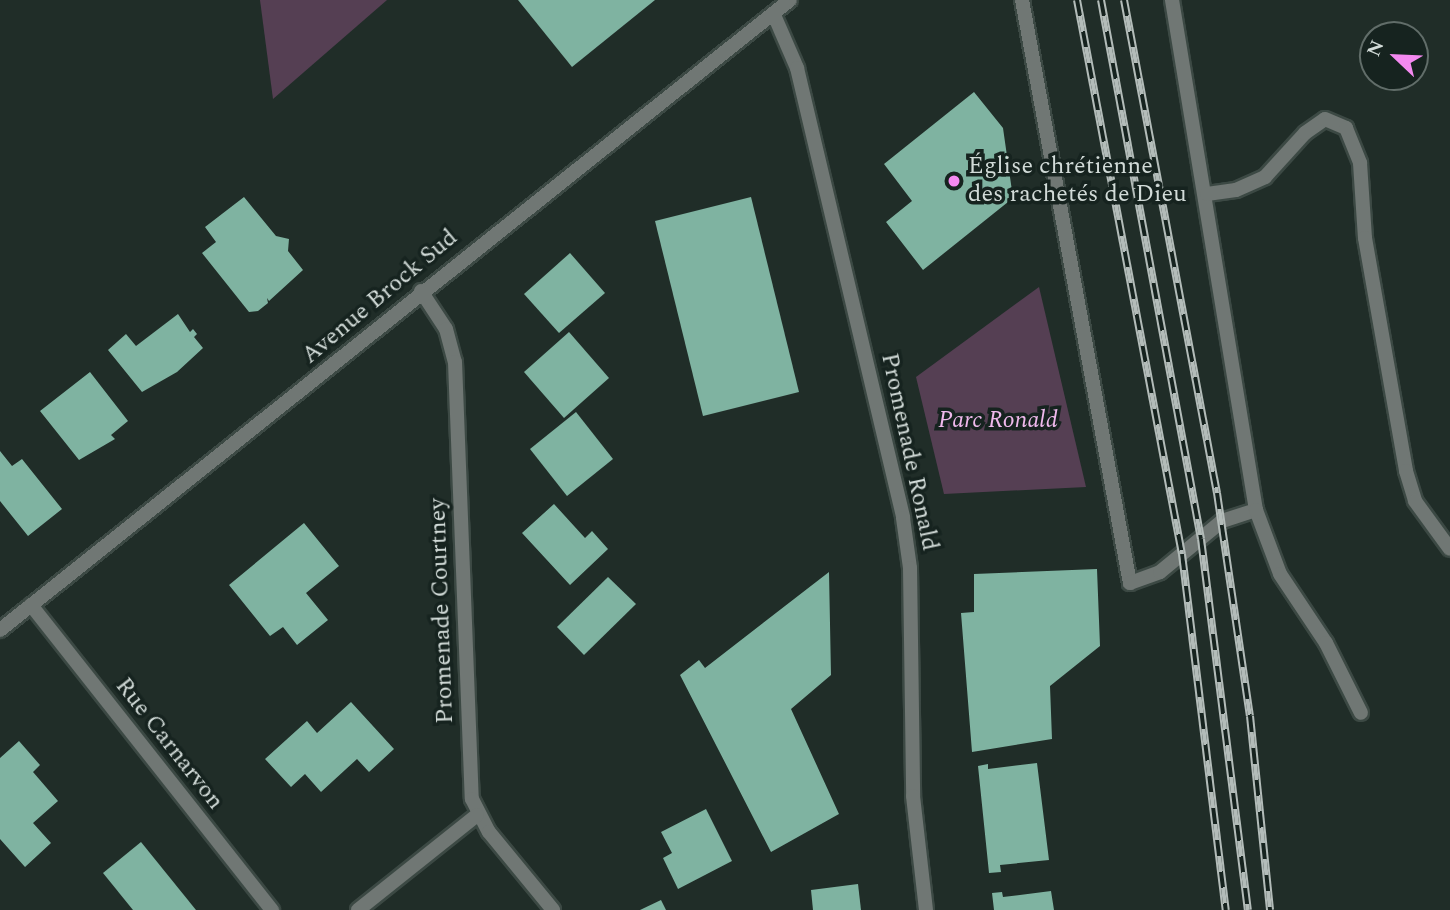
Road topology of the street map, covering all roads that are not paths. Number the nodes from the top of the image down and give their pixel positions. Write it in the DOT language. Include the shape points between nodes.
graph roads {
  1 [pos="790,0"];
  2 [pos="1022,0"];
  3 [pos="1172,0"];
  4 [pos="774,15"];
  5 [pos="1207,194"];
  6 [pos="421,291"];
  7 [pos="1256,510"];
  8 [pos="1450,550"];
  9 [pos="31,605"];
  10 [pos="0,630"];
  11 [pos="1361,713"];
  12 [pos="477,815"];
  13 [pos="272,910"];
  14 [pos="358,910"];
  15 [pos="553,910"];
  16 [pos="926,910"];
  1 -- 4 [label="street, Avenue Brock Sud"];
  2 -- 7 [label="street" via="1130,583 1160,572 1222,521"];
  3 -- 5 [label="street"];
  4 -- 6 [label="street, Avenue Brock Sud" via="510,226"];
  4 -- 16 [label="street, Promenade Ronald" via="797,68 903,518 910,568 913,796"];
  5 -- 7 [label="street"];
  5 -- 8 [label="street" via="1236,190 1265,177 1305,133 1325,119 1346,128 1360,163 1365,238 1406,471 1415,500"];
  6 -- 9 [label="street, Avenue Brock Sud" via="400,315"];
  6 -- 12 [label="street, Promenade Courtney" via="446,329 455,362 470,784"];
  7 -- 11 [label="street" via="1280,574 1326,643"];
  9 -- 10 [label="street, Avenue Brock Sud"];
  9 -- 13 [label="street, Rue Carnarvon"];
  12 -- 14 [label="street"];
  12 -- 15 [label="street, Promenade Courtney"];
}
